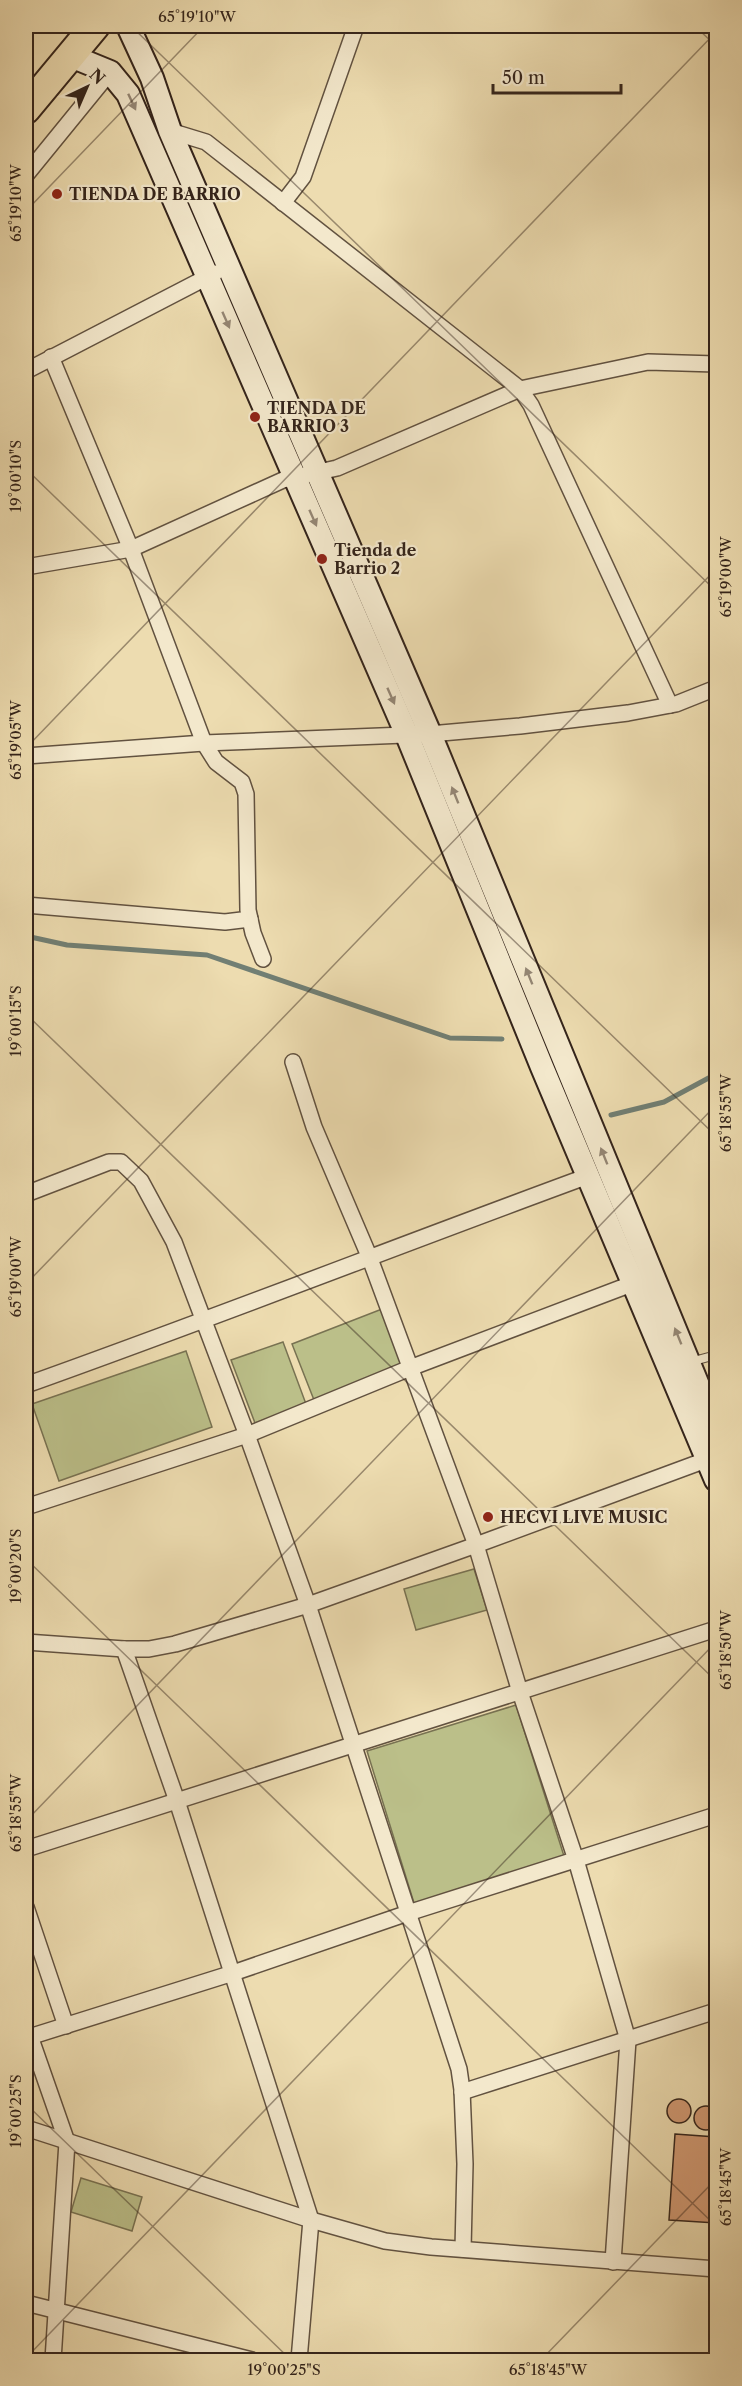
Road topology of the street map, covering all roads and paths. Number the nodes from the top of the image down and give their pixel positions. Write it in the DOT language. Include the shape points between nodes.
graph roads {
  1 [pos="95,26"];
  2 [pos="356,26"];
  3 [pos="133,29"];
  4 [pos="72,56"];
  5 [pos="110,72"];
  6 [pos="26,109"];
  7 [pos="170,131"];
  8 [pos="26,176"];
  9 [pos="283,203"];
  10 [pos="228,266"];
  11 [pos="208,277"];
  12 [pos="51,357"];
  13 [pos="717,364"];
  14 [pos="26,371"];
  15 [pos="520,389"];
  16 [pos="317,472"];
  17 [pos="295,477"];
  18 [pos="131,549"];
  19 [pos="26,567"];
  20 [pos="717,688"];
  21 [pos="670,705"];
  22 [pos="419,734"];
  23 [pos="204,743"];
  24 [pos="26,756"];
  25 [pos="26,904"];
  26 [pos="250,919"];
  27 [pos="263,959"];
  28 [pos="293,1062"];
  29 [pos="588,1176"];
  30 [pos="26,1194"];
  31 [pos="369,1256"];
  32 [pos="643,1279"];
  33 [pos="204,1321"];
  34 [pos="717,1354"];
  35 [pos="689,1363"];
  36 [pos="410,1368"];
  37 [pos="26,1385"];
  38 [pos="717,1429"];
  39 [pos="247,1435"];
  40 [pos="712,1457"];
  41 [pos="717,1480"];
  42 [pos="26,1507"];
  43 [pos="477,1545"];
  44 [pos="308,1605"];
  45 [pos="717,1629"];
  46 [pos="26,1642"];
  47 [pos="124,1649"];
  48 [pos="520,1692"];
  49 [pos="351,1744"];
  50 [pos="177,1801"];
  51 [pos="717,1815"];
  52 [pos="26,1849"];
  53 [pos="576,1860"];
  54 [pos="26,1907"];
  55 [pos="408,1913"];
  56 [pos="233,1973"];
  57 [pos="717,2011"];
  58 [pos="66,2026"];
  59 [pos="28,2037"];
  60 [pos="628,2040"];
  61 [pos="462,2092"];
  62 [pos="26,2128"];
  63 [pos="67,2142"];
  64 [pos="311,2220"];
  65 [pos="463,2249"];
  66 [pos="613,2262"];
  67 [pos="717,2269"];
  68 [pos="26,2303"];
  69 [pos="56,2312"];
  70 [pos="53,2361"];
  71 [pos="252,2361"];
  72 [pos="299,2361"];
  1 -- 4 [label="highway"];
  2 -- 9 [label="street" via="303,177"];
  3 -- 7 [label="street"];
  4 -- 5 [label="street"];
  4 -- 6 [label="highway"];
  5 -- 8 [label="street"];
  5 -- 11 [label="street, one-way" via="128,94"];
  7 -- 9 [label="street" via="206,142"];
  7 -- 10 [label="street"];
  9 -- 15 [label="street"];
  10 -- 11 [label="street"];
  10 -- 16 [label="street"];
  11 -- 12 [label="street"];
  11 -- 17 [label="street, one-way"];
  12 -- 14 [label="street"];
  12 -- 18 [label="street"];
  13 -- 15 [label="street" via="648,362"];
  15 -- 16 [label="street" via="337,468"];
  15 -- 21 [label="street" via="531,405"];
  16 -- 17 [label="street"];
  16 -- 22 [label="street"];
  17 -- 18 [label="street"];
  17 -- 22 [label="street, one-way"];
  18 -- 19 [label="street"];
  18 -- 23 [label="street"];
  20 -- 21 [label="street"];
  21 -- 22 [label="street" via="618,715"];
  22 -- 23 [label="street"];
  22 -- 29 [label="street"];
  32 -- 22 [label="street, one-way"];
  23 -- 24 [label="street"];
  23 -- 26 [label="street" via="216,762 242,782 246,794"];
  25 -- 26 [label="street" via="225,922"];
  26 -- 27 [label="street"];
  28 -- 31 [label="street" via="314,1126"];
  29 -- 31 [label="street"];
  29 -- 32 [label="street"];
  30 -- 33 [label="street" via="109,1162 122,1162 141,1181 174,1242"];
  31 -- 33 [label="street"];
  31 -- 36 [label="street"];
  35 -- 32 [label="street, one-way"];
  32 -- 36 [label="street"];
  32 -- 40 [label="street"];
  33 -- 37 [label="street"];
  33 -- 39 [label="street"];
  34 -- 35 [label="lane"];
  35 -- 38 [label="street"];
  36 -- 39 [label="street"];
  36 -- 43 [label="street"];
  39 -- 42 [label="street"];
  39 -- 44 [label="street"];
  40 -- 41 [label="street"];
  40 -- 43 [label="street"];
  43 -- 44 [label="street"];
  43 -- 48 [label="street"];
  44 -- 47 [label="street" via="175,1644"];
  44 -- 49 [label="street"];
  45 -- 48 [label="street"];
  46 -- 47 [label="street"];
  47 -- 50 [label="street"];
  48 -- 49 [label="street"];
  48 -- 53 [label="street"];
  49 -- 50 [label="street"];
  49 -- 55 [label="street"];
  50 -- 52 [label="street"];
  50 -- 56 [label="street"];
  51 -- 53 [label="street"];
  53 -- 55 [label="street"];
  53 -- 60 [label="street"];
  54 -- 58 [label="street"];
  55 -- 56 [label="street"];
  55 -- 61 [label="street" via="459,2069"];
  56 -- 58 [label="street"];
  56 -- 64 [label="street"];
  57 -- 60 [label="street"];
  58 -- 59 [label="street"];
  59 -- 63 [label="street"];
  60 -- 61 [label="street"];
  60 -- 66 [label="street"];
  61 -- 65 [label="street"];
  62 -- 63 [label="street"];
  63 -- 64 [label="street"];
  63 -- 69 [label="street"];
  64 -- 65 [label="street" via="385,2241"];
  64 -- 72 [label="street"];
  65 -- 66 [label="street"];
  66 -- 67 [label="street"];
  68 -- 69 [label="street"];
  69 -- 70 [label="street"];
  69 -- 71 [label="street"];
}
